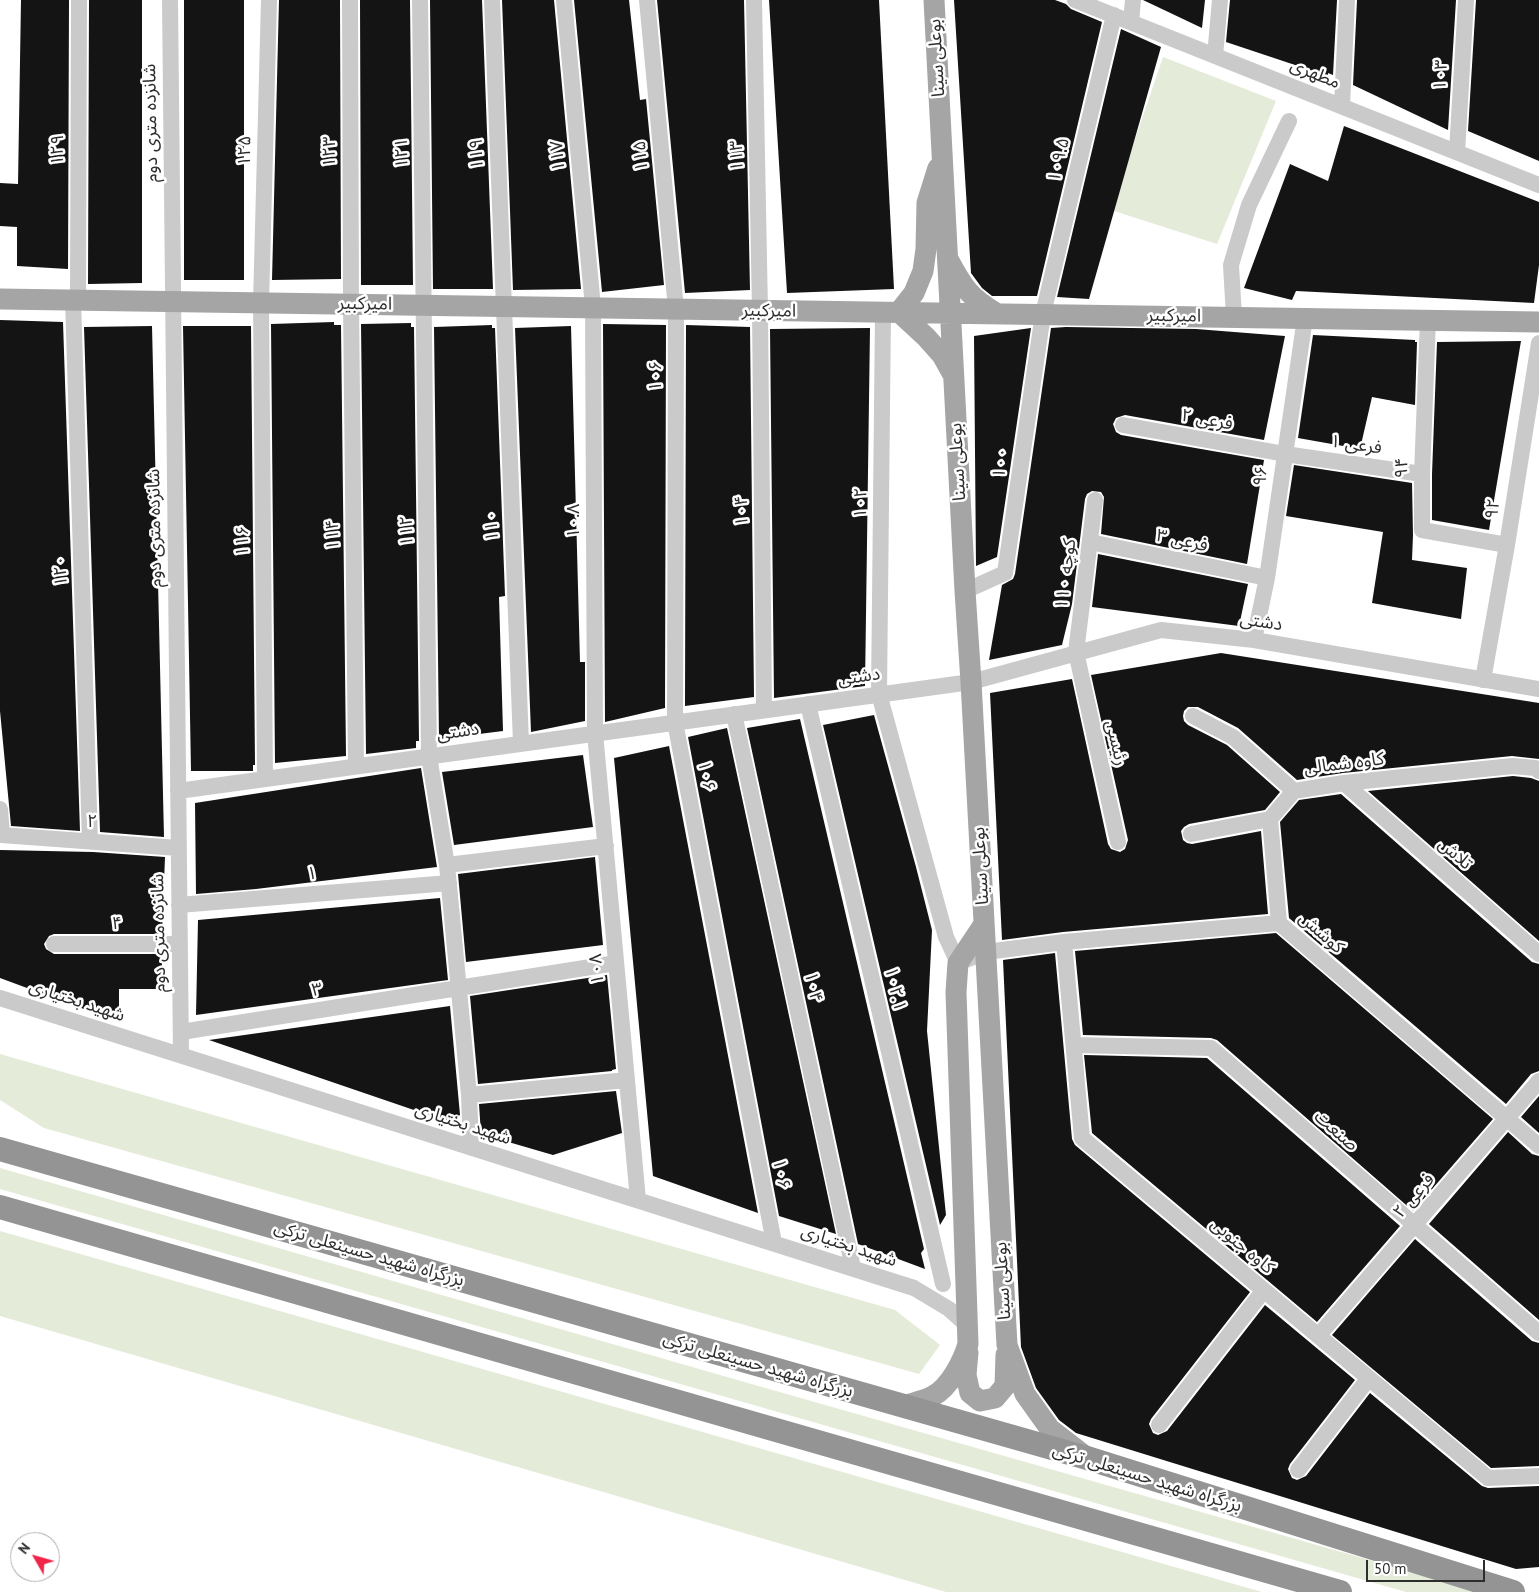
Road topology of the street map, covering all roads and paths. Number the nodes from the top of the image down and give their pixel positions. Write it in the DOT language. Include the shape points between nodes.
graph roads {
  1 [pos="79,0"];
  2 [pos="170,0"];
  3 [pos="269,0"];
  4 [pos="350,0"];
  5 [pos="420,0"];
  6 [pos="492,0"];
  7 [pos="564,0"];
  8 [pos="646,0"];
  9 [pos="754,0"];
  10 [pos="934,0"];
  11 [pos="1076,0"];
  12 [pos="1133,0"];
  13 [pos="1220,0"];
  14 [pos="1347,0"];
  15 [pos="1466,0"];
  16 [pos="1114,15"];
  17 [pos="1131,22"];
  18 [pos="1215,56"];
  19 [pos="1342,106"];
  20 [pos="1289,121"];
  21 [pos="1457,152"];
  22 [pos="942,154"];
  23 [pos="1539,185"];
  24 [pos="948,259"];
  25 [pos="0,298"];
  26 [pos="75,300"];
  27 [pos="173,301"];
  28 [pos="261,302"];
  29 [pos="351,304"];
  30 [pos="424,305"];
  31 [pos="503,306"];
  32 [pos="593,307"];
  33 [pos="676,309"];
  34 [pos="760,311"];
  35 [pos="891,312"];
  36 [pos="951,312"];
  37 [pos="996,313"];
  38 [pos="1043,314"];
  39 [pos="1234,317"];
  40 [pos="1305,318"];
  41 [pos="1428,320"];
  42 [pos="1539,322"];
  43 [pos="1539,343"];
  44 [pos="954,378"];
  45 [pos="1123,426"];
  46 [pos="1285,454"];
  47 [pos="1422,474"];
  48 [pos="1095,500"];
  49 [pos="1090,542"];
  50 [pos="1507,545"];
  51 [pos="1267,578"];
  52 [pos="965,590"];
  53 [pos="1254,640"];
  54 [pos="1076,652"];
  55 [pos="1483,680"];
  56 [pos="971,682"];
  57 [pos="1539,689"];
  58 [pos="879,694"];
  59 [pos="808,704"];
  60 [pos="764,710"];
  61 [pos="734,714"];
  62 [pos="1193,716"];
  63 [pos="675,722"];
  64 [pos="595,734"];
  65 [pos="521,743"];
  66 [pos="429,756"];
  67 [pos="356,766"];
  68 [pos="1539,771"];
  69 [pos="265,779"];
  70 [pos="1344,783"];
  71 [pos="178,791"];
  72 [pos="1294,791"];
  73 [pos="0,809"];
  74 [pos="1270,819"];
  75 [pos="1190,834"];
  76 [pos="90,842"];
  77 [pos="1118,842"];
  78 [pos="606,846"];
  79 [pos="178,848"];
  80 [pos="447,865"];
  81 [pos="449,883"];
  82 [pos="179,905"];
  83 [pos="1279,923"];
  84 [pos="984,924"];
  85 [pos="1064,942"];
  86 [pos="54,944"];
  87 [pos="180,944"];
  88 [pos="986,952"];
  89 [pos="1539,954"];
  90 [pos="616,963"];
  91 [pos="958,963"];
  92 [pos="459,987"];
  93 [pos="0,998"];
  94 [pos="181,1032"];
  95 [pos="1074,1045"];
  96 [pos="181,1055"];
  97 [pos="627,1080"];
  98 [pos="1539,1081"];
  99 [pos="469,1095"];
  100 [pos="1506,1118"];
  101 [pos="1539,1146"];
  102 [pos="471,1147"];
  103 [pos="5,1148"];
  104 [pos="638,1200"];
  105 [pos="0,1207"];
  106 [pos="1415,1225"];
  107 [pos="774,1243"];
  108 [pos="966,1262"];
  109 [pos="852,1268"];
  110 [pos="943,1284"];
  111 [pos="914,1288"];
  112 [pos="1264,1290"];
  113 [pos="1539,1333"];
  114 [pos="968,1335"];
  115 [pos="1318,1336"];
  116 [pos="1007,1345"];
  117 [pos="1369,1378"];
  118 [pos="903,1406"];
  119 [pos="1159,1425"];
  120 [pos="1087,1458"];
  121 [pos="1298,1470"];
  122 [pos="1539,1476"];
  123 [pos="1340,1592"];
  124 [pos="1514,1592"];
  1 -- 26 [label="street, ۱۲۹"];
  2 -- 27 [label="street, شانزده متری دوم"];
  3 -- 28 [label="street, ۱۲۵"];
  4 -- 29 [label="street, ۱۲۳"];
  5 -- 30 [label="street, ۱۲۱"];
  6 -- 31 [label="street, ۱۱۹"];
  7 -- 32 [label="street, ۱۱۷"];
  8 -- 33 [label="street, ۱۱۵"];
  9 -- 34 [label="street, ۱۱۳"];
  10 -- 22 [label="main road, بوعلی سینا"];
  11 -- 16 [label="street, مطهری"];
  12 -- 17 [label="street"];
  13 -- 18 [label="street"];
  14 -- 19 [label="street"];
  15 -- 21 [label="street, ۱۰۳"];
  16 -- 17 [label="street, مطهری"];
  16 -- 38 [label="street, ۱۰۹.۵"];
  17 -- 18 [label="street, مطهری"];
  18 -- 19 [label="street, مطهری"];
  19 -- 21 [label="street, مطهری"];
  20 -- 39 [label="street" via="1249,205 1231,264"];
  21 -- 23 [label="street, مطهری"];
  22 -- 24 [label="main road, بوعلی سینا"];
  22 -- 35 [label="main road" via="927,203 923,271 914,293"];
  24 -- 36 [label="main road, بوعلی سینا"];
  24 -- 37 [label="main road" via="977,302"];
  25 -- 26 [label="main road, امیرکبیر"];
  26 -- 27 [label="main road, امیرکبیر"];
  26 -- 76 [label="street, ۱۲۰"];
  27 -- 28 [label="main road, امیرکبیر"];
  27 -- 71 [label="street, شانزده متری دوم"];
  28 -- 29 [label="main road, امیرکبیر"];
  28 -- 69 [label="street, ۱۱۶"];
  29 -- 30 [label="main road, امیرکبیر"];
  29 -- 67 [label="street, ۱۱۴"];
  30 -- 31 [label="main road, امیرکبیر"];
  30 -- 66 [label="street, ۱۱۲"];
  31 -- 32 [label="main road, امیرکبیر"];
  31 -- 65 [label="street, ۱۱۰"];
  32 -- 33 [label="main road, امیرکبیر"];
  32 -- 64 [label="street, ۱۰.۸"];
  33 -- 34 [label="main road, امیرکبیر"];
  33 -- 63 [label="street, ۱۰۶"];
  34 -- 35 [label="main road, امیرکبیر"];
  34 -- 60 [label="street, ۱۰۴"];
  35 -- 36 [label="main road, امیرکبیر"];
  35 -- 44 [label="main road" via="926,336 942,355"];
  35 -- 58 [label="street, ۱۰۲"];
  36 -- 37 [label="main road, امیرکبیر"];
  36 -- 44 [label="main road, بوعلی سینا"];
  37 -- 38 [label="main road, امیرکبیر"];
  38 -- 39 [label="main road, امیرکبیر"];
  38 -- 52 [label="street, ۱۰۰" via="1005,573"];
  39 -- 40 [label="main road, امیرکبیر"];
  40 -- 41 [label="main road, امیرکبیر"];
  40 -- 46 [label="street, ۹۶"];
  41 -- 42 [label="main road, امیرکبیر"];
  41 -- 47 [label="street, ۹۴"];
  43 -- 50 [label="street, ۹۲"];
  44 -- 52 [label="main road, بوعلی سینا"];
  45 -- 46 [label="street, فرعی ۲"];
  46 -- 47 [label="street, فرعی ۱"];
  46 -- 51 [label="street, ۹۶"];
  47 -- 50 [label="street, ۹۴" via="1422,530"];
  48 -- 49 [label="street, کوچه ۱۱۰"];
  49 -- 51 [label="street, فرعی ۳"];
  49 -- 54 [label="street, کوچه ۱۱۰"];
  50 -- 55 [label="street, ۹۲"];
  51 -- 53 [label="street, ۹۶"];
  52 -- 56 [label="main road, بوعلی سینا"];
  53 -- 54 [label="street, دشتی" via="1161,630"];
  53 -- 55 [label="street, دشتی"];
  54 -- 56 [label="street, دشتی"];
  54 -- 77 [label="street, رئیسی"];
  55 -- 57 [label="street, دشتی"];
  56 -- 58 [label="street, دشتی"];
  56 -- 84 [label="main road, بوعلی سینا"];
  58 -- 59 [label="street, دشتی"];
  58 -- 91 [label="street, ۱۰۲" via="946,937"];
  59 -- 60 [label="street, دشتی"];
  59 -- 110 [label="street, ۱۰۲.۱"];
  60 -- 61 [label="street, دشتی"];
  61 -- 63 [label="street, دشتی"];
  61 -- 109 [label="street, ۱۰۴"];
  62 -- 72 [label="street" via="1233,738"];
  63 -- 64 [label="street, دشتی"];
  63 -- 107 [label="street, ۱۰۶"];
  64 -- 65 [label="street, دشتی"];
  64 -- 78 [label="street, ۱۰۸"];
  65 -- 66 [label="street, دشتی"];
  66 -- 67 [label="street, دشتی"];
  66 -- 80 [label="street, ۱۱۲"];
  67 -- 69 [label="street, دشتی"];
  68 -- 70 [label="street, کاوه شمالی" via="1513,766"];
  69 -- 71 [label="street, دشتی"];
  70 -- 72 [label="street, کاوه شمالی"];
  70 -- 89 [label="street, تلاش"];
  71 -- 79 [label="street, شانزده متری دوم"];
  72 -- 74 [label="street, کاوه شمالی"];
  73 -- 76 [label="street, ۲" via="2,835"];
  74 -- 75 [label="street"];
  74 -- 83 [label="street"];
  76 -- 79 [label="street, ۲"];
  78 -- 80 [label="street"];
  78 -- 90 [label="street, ۱۰۸"];
  79 -- 82 [label="street, شانزده متری دوم"];
  80 -- 81 [label="street, ۱۱۲"];
  81 -- 82 [label="street, ۱"];
  81 -- 92 [label="street, ۱۱۲"];
  82 -- 87 [label="street, شانزده متری دوم"];
  83 -- 85 [label="street, کوشش"];
  83 -- 100 [label="street, کوشش"];
  84 -- 88 [label="main road, بوعلی سینا"];
  84 -- 91 [label="main road, بوعلی سینا"];
  85 -- 88 [label="street, کوشش"];
  85 -- 95 [label="street, کاوه جنوبی"];
  86 -- 87 [label="street, ۴"];
  87 -- 94 [label="street, شانزده متری دوم"];
  88 -- 91 [label="street, کوشش"];
  88 -- 116 [label="main road, بوعلی سینا"];
  90 -- 92 [label="street, ۳"];
  90 -- 97 [label="street, ۱۰۸"];
  91 -- 108 [label="main road, بوعلی سینا" via="956,992"];
  92 -- 94 [label="street, ۳"];
  92 -- 99 [label="street, ۱۱۲"];
  93 -- 96 [label="street, شهید بختیاری"];
  94 -- 96 [label="street, شانزده متری دوم"];
  95 -- 106 [label="street, صنعت" via="1211,1048"];
  95 -- 112 [label="street, کاوه جنوبی" via="1082,1138"];
  96 -- 102 [label="street, شهید بختیاری"];
  97 -- 99 [label="street"];
  97 -- 104 [label="street, ۱۰۸"];
  98 -- 100 [label="street, فرعی ۲"];
  99 -- 102 [label="street, ۱۱۲"];
  100 -- 101 [label="street, کوشش"];
  100 -- 106 [label="street, فرعی ۲"];
  102 -- 104 [label="street, شهید بختیاری"];
  103 -- 118 [label="highway, بزرگراه شهید حسینعلی ترکی"];
  104 -- 107 [label="street, شهید بختیاری"];
  105 -- 123 [label="highway"];
  106 -- 113 [label="street, صنعت"];
  106 -- 115 [label="street, فرعی ۲"];
  107 -- 109 [label="street, شهید بختیاری"];
  108 -- 110 [label="street" via="953,1278"];
  108 -- 114 [label="main road, بوعلی سینا"];
  109 -- 111 [label="street, شهید بختیاری"];
  110 -- 111 [label="street"];
  111 -- 114 [label="street" via="949,1309"];
  112 -- 115 [label="street, کاوه جنوبی"];
  112 -- 119 [label="street"];
  114 -- 116 [label="main road" via="966,1375 970,1394 980,1401 995,1398 1005,1386"];
  114 -- 118 [label="main road, بوعلی سینا" via="964,1358 950,1380 934,1396"];
  115 -- 117 [label="street, کاوه جنوبی"];
  116 -- 120 [label="main road, بوعلی سینا" via="1025,1394 1050,1429"];
  117 -- 121 [label="street"];
  117 -- 122 [label="street, کاوه جنوبی" via="1488,1478"];
  118 -- 120 [label="highway, بزرگراه شهید حسینعلی ترکی"];
  120 -- 124 [label="highway, بزرگراه شهید حسینعلی ترکی"];
}
